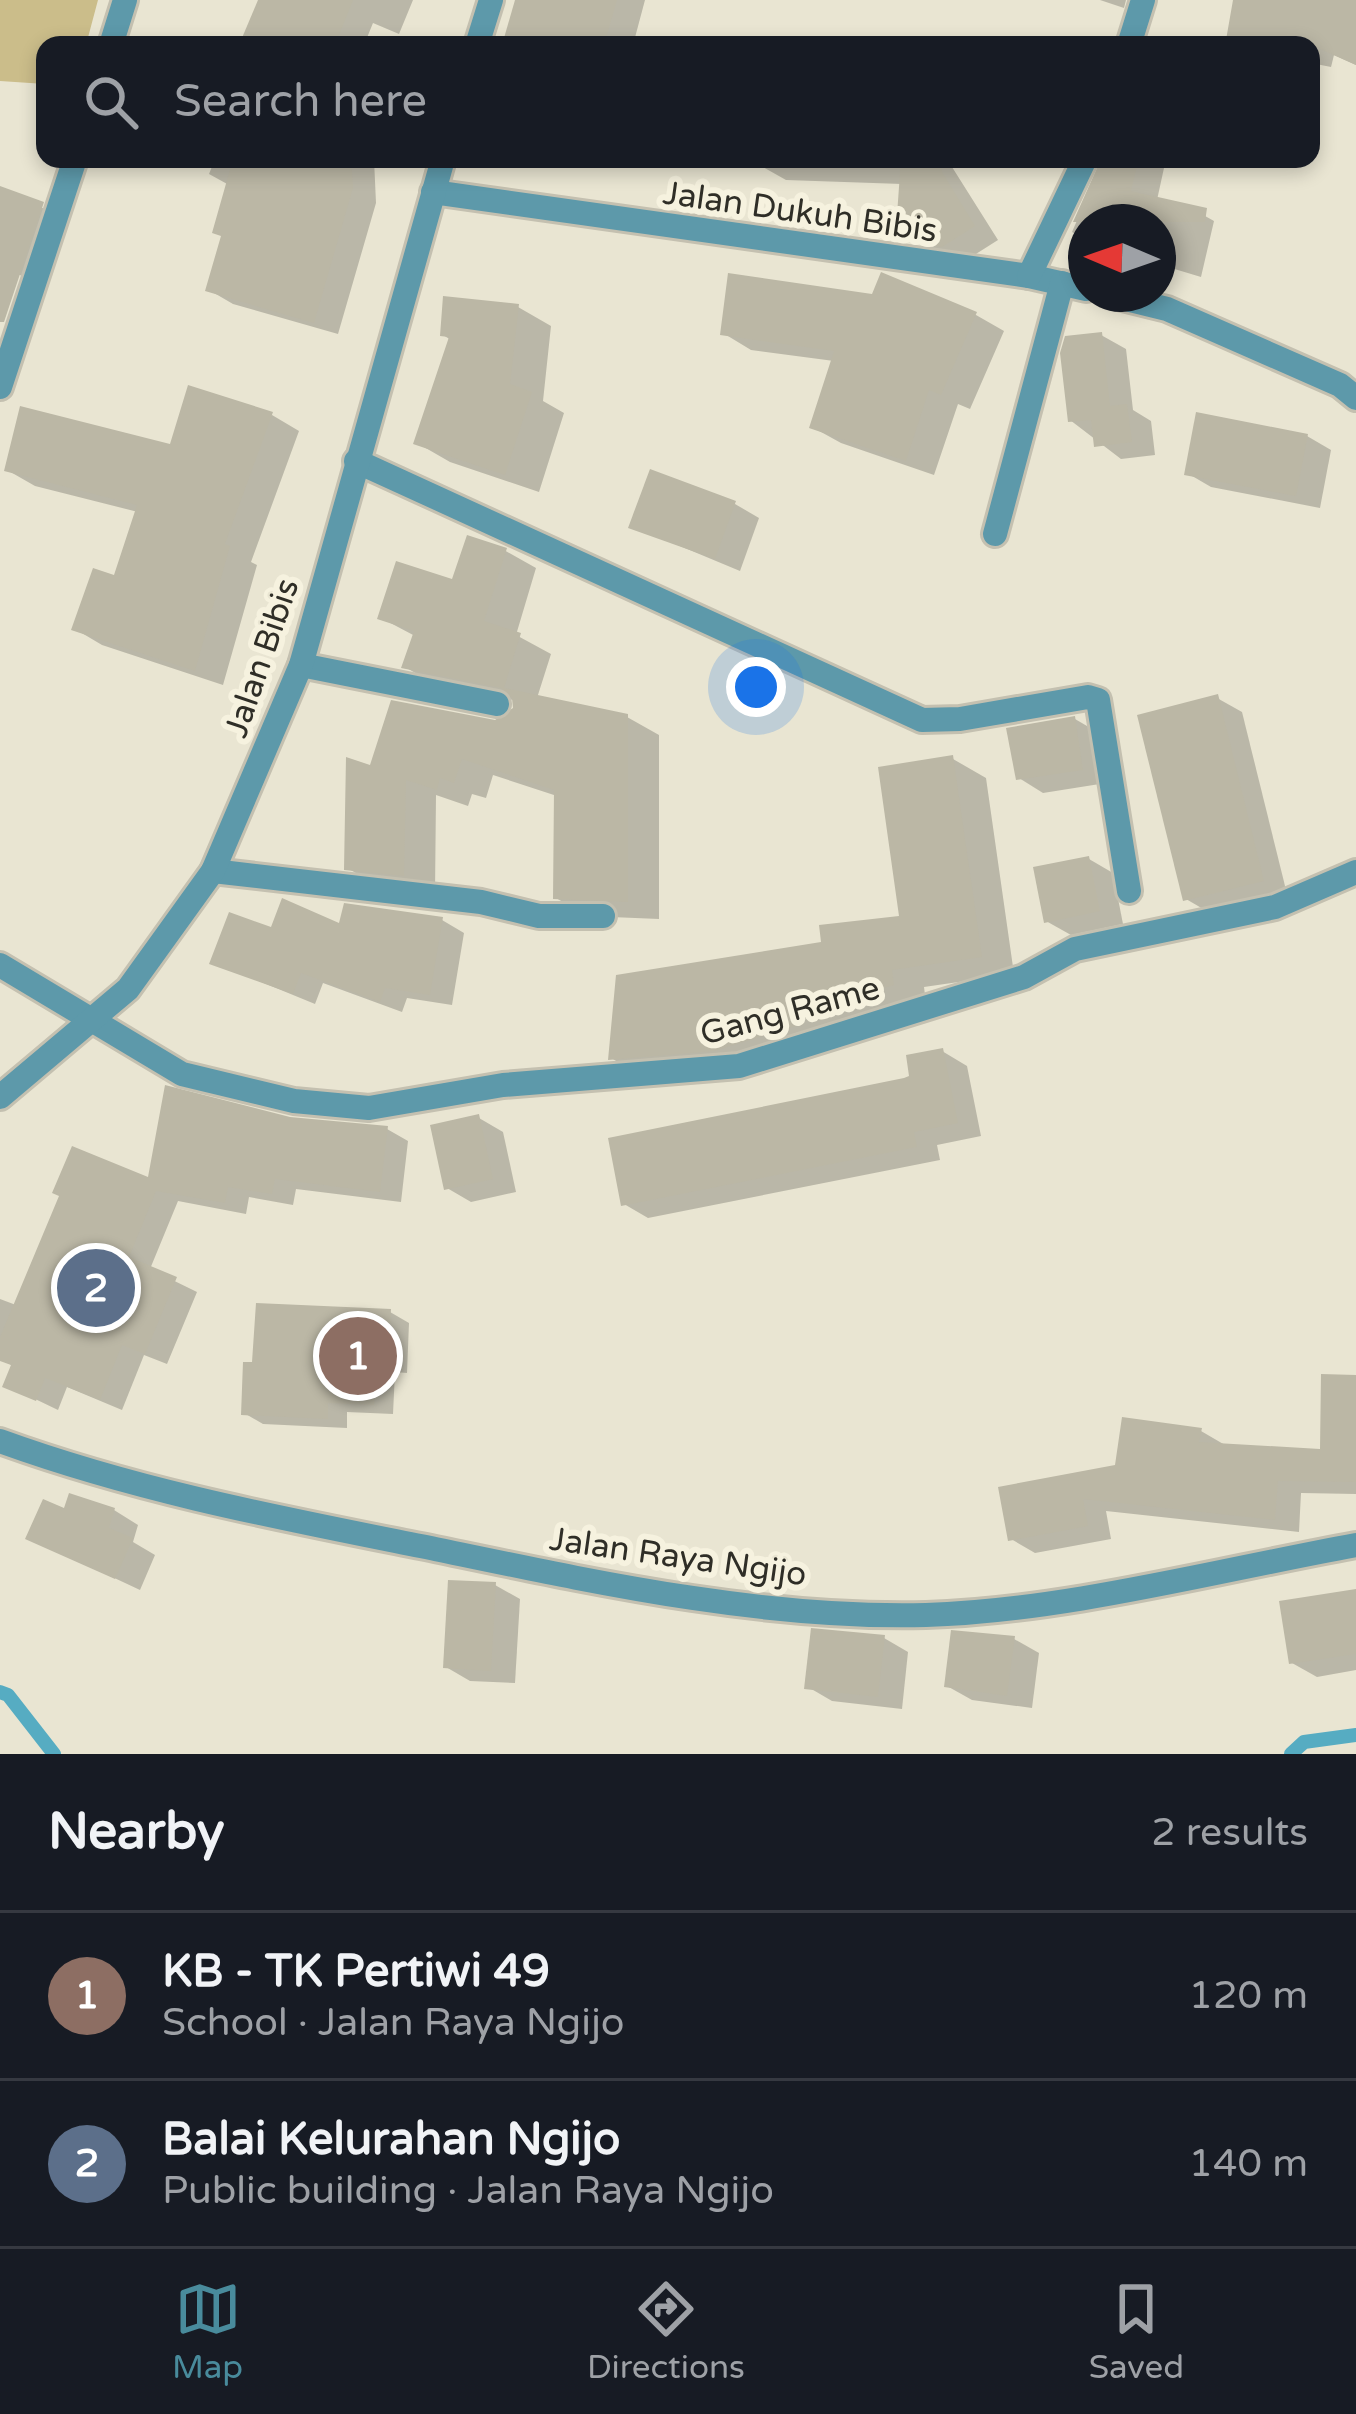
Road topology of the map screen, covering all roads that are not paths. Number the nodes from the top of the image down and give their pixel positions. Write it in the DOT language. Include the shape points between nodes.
graph roads {
  1 [pos="125,0"];
  2 [pos="491,0"];
  3 [pos="1143,0"];
  4 [pos="114,36"];
  5 [pos="480,36"];
  6 [pos="1132,36"];
  7 [pos="73,168"];
  8 [pos="440,168"];
  9 [pos="1081,168"];
  10 [pos="433,192"];
  11 [pos="1029,276"];
  12 [pos="1068,285"];
  13 [pos="1068,305"];
  14 [pos="1174,312"];
  15 [pos="0,387"];
  16 [pos="1356,398"];
  17 [pos="356,461"];
  18 [pos="995,534"];
  19 [pos="301,664"];
  20 [pos="497,704"];
  21 [pos="213,871"];
  22 [pos="1356,872"];
  23 [pos="1129,892"];
  24 [pos="603,916"];
  25 [pos="0,965"];
  26 [pos="94,1019"];
  27 [pos="0,1096"];
  28 [pos="0,1441"];
  29 [pos="1356,1545"];
  1 -- 4 [label="street"];
  2 -- 5 [label="street"];
  3 -- 6 [label="street"];
  7 -- 15 [label="street"];
  8 -- 10 [label="street, Jalan Bibis"];
  9 -- 11 [label="street"];
  10 -- 11 [label="street, Jalan Dukuh Bibis"];
  10 -- 17 [label="street, Jalan Bibis"];
  11 -- 12 [label="street"];
  13 -- 18 [label="street"];
  14 -- 16 [label="street"];
  17 -- 19 [label="street, Jalan Bibis"];
  17 -- 23 [label="street" via="922,720 1098,700"];
  19 -- 20 [label="street"];
  19 -- 21 [label="street, Jalan Bibis"];
  21 -- 24 [label="street" via="539,916"];
  21 -- 26 [label="street, Jalan Bibis" via="128,988"];
  22 -- 26 [label="street, Gang Rame" via="1275,907 1075,949 1024,976 739,1066 503,1085 369,1108 293,1101 182,1074"];
  25 -- 26 [label="street"];
  26 -- 27 [label="street, Jalan Bibis"];
  28 -- 29 [label="street, Jalan Raya Ngijo" via="110,1478 610,1585 854,1615 995,1610"];
}
